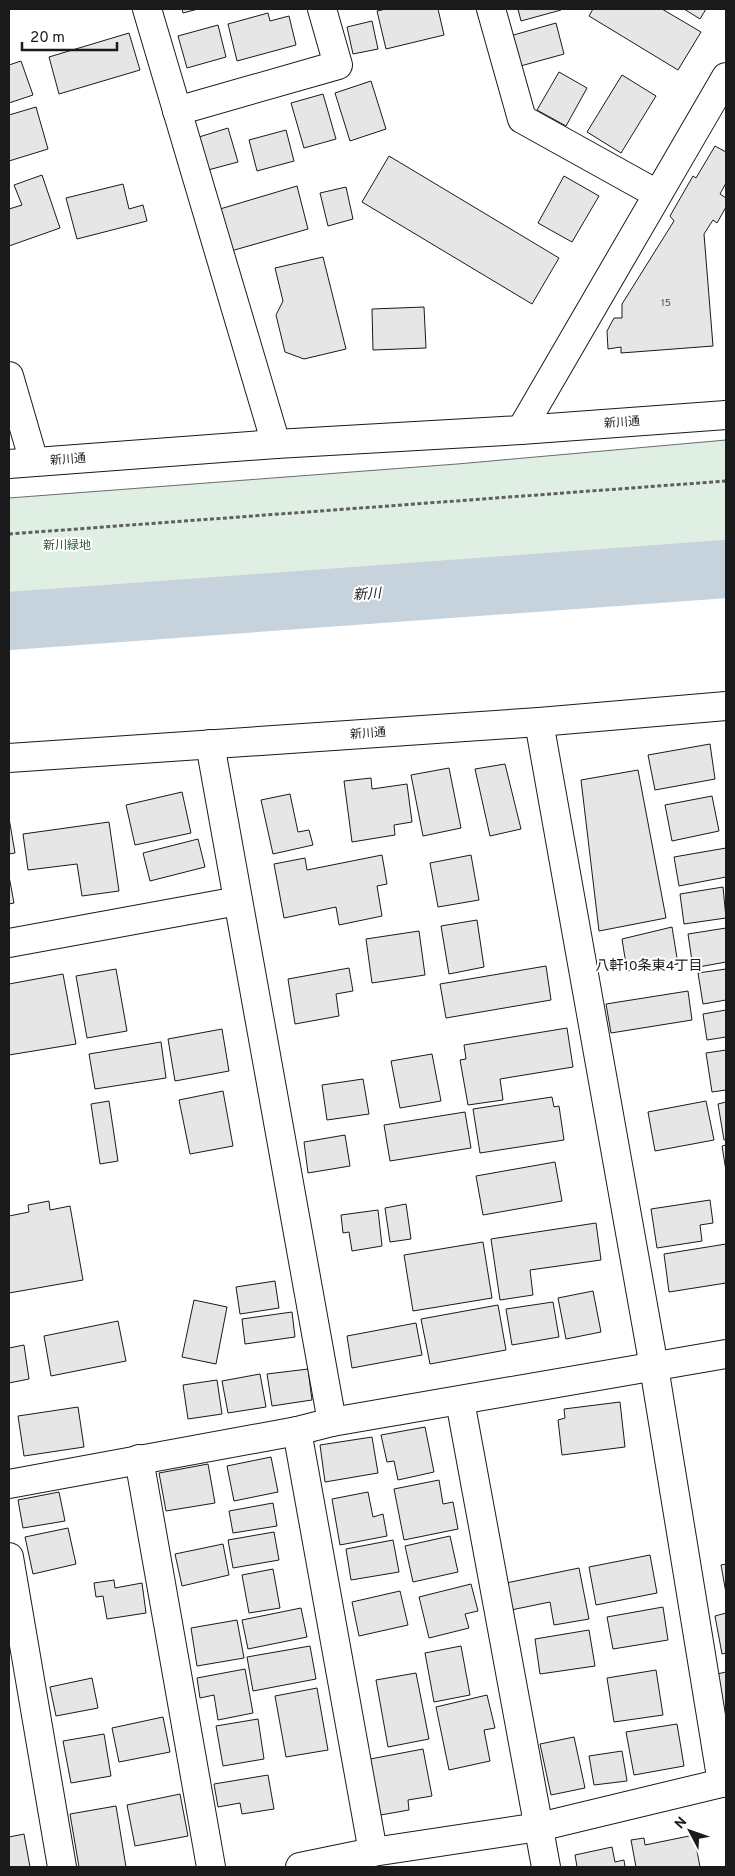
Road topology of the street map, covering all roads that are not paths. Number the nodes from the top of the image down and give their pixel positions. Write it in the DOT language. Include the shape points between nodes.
graph roads {
  1 [pos="147,9"];
  2 [pos="322,9"];
  3 [pos="491,9"];
  4 [pos="726,78"];
  5 [pos="177,111"];
  6 [pos="657,194"];
  7 [pos="9,376"];
  8 [pos="726,415"];
  9 [pos="521,430"];
  10 [pos="276,444"];
  11 [pos="22,463"];
  12 [pos="726,706"];
  13 [pos="539,722"];
  14 [pos="210,744"];
  15 [pos="9,758"];
  16 [pos="238,902"];
  17 [pos="9,943"];
  18 [pos="726,1354"];
  19 [pos="654,1367"];
  20 [pos="460,1401"];
  21 [pos="332,1422"];
  22 [pos="297,1431"];
  23 [pos="139,1459"];
  24 [pos="9,1484"];
  25 [pos="9,1557"];
  26 [pos="724,1783"];
  27 [pos="539,1827"];
  28 [pos="373,1852"];
  29 [pos="62,1867"];
  30 [pos="210,1867"];
  31 [pos="300,1867"];
  32 [pos="546,1867"];
  1 -- 5 [label="street"];
  2 -- 5 [label="street" via="338,65"];
  3 -- 6 [label="street" via="522,119"];
  4 -- 6 [label="street"];
  5 -- 10 [label="street"];
  6 -- 9 [label="street"];
  7 -- 11 [label="street"];
  8 -- 9 [label="street, 新川通"];
  9 -- 10 [label="street, 新川通"];
  10 -- 11 [label="street, 新川通"];
  12 -- 13 [label="street, 新川通"];
  13 -- 14 [label="street, 新川通"];
  13 -- 19 [label="street"];
  14 -- 15 [label="street, 新川通"];
  14 -- 16 [label="street"];
  16 -- 17 [label="street"];
  16 -- 21 [label="street"];
  18 -- 19 [label="street"];
  19 -- 20 [label="street"];
  19 -- 26 [label="street"];
  20 -- 21 [label="street"];
  20 -- 27 [label="street"];
  21 -- 22 [label="street"];
  22 -- 23 [label="street"];
  22 -- 28 [label="street"];
  23 -- 24 [label="street"];
  23 -- 30 [label="street"];
  25 -- 29 [label="street"];
  26 -- 27 [label="street"];
  27 -- 28 [label="street"];
  27 -- 32 [label="street"];
  28 -- 31 [label="street"];
}
